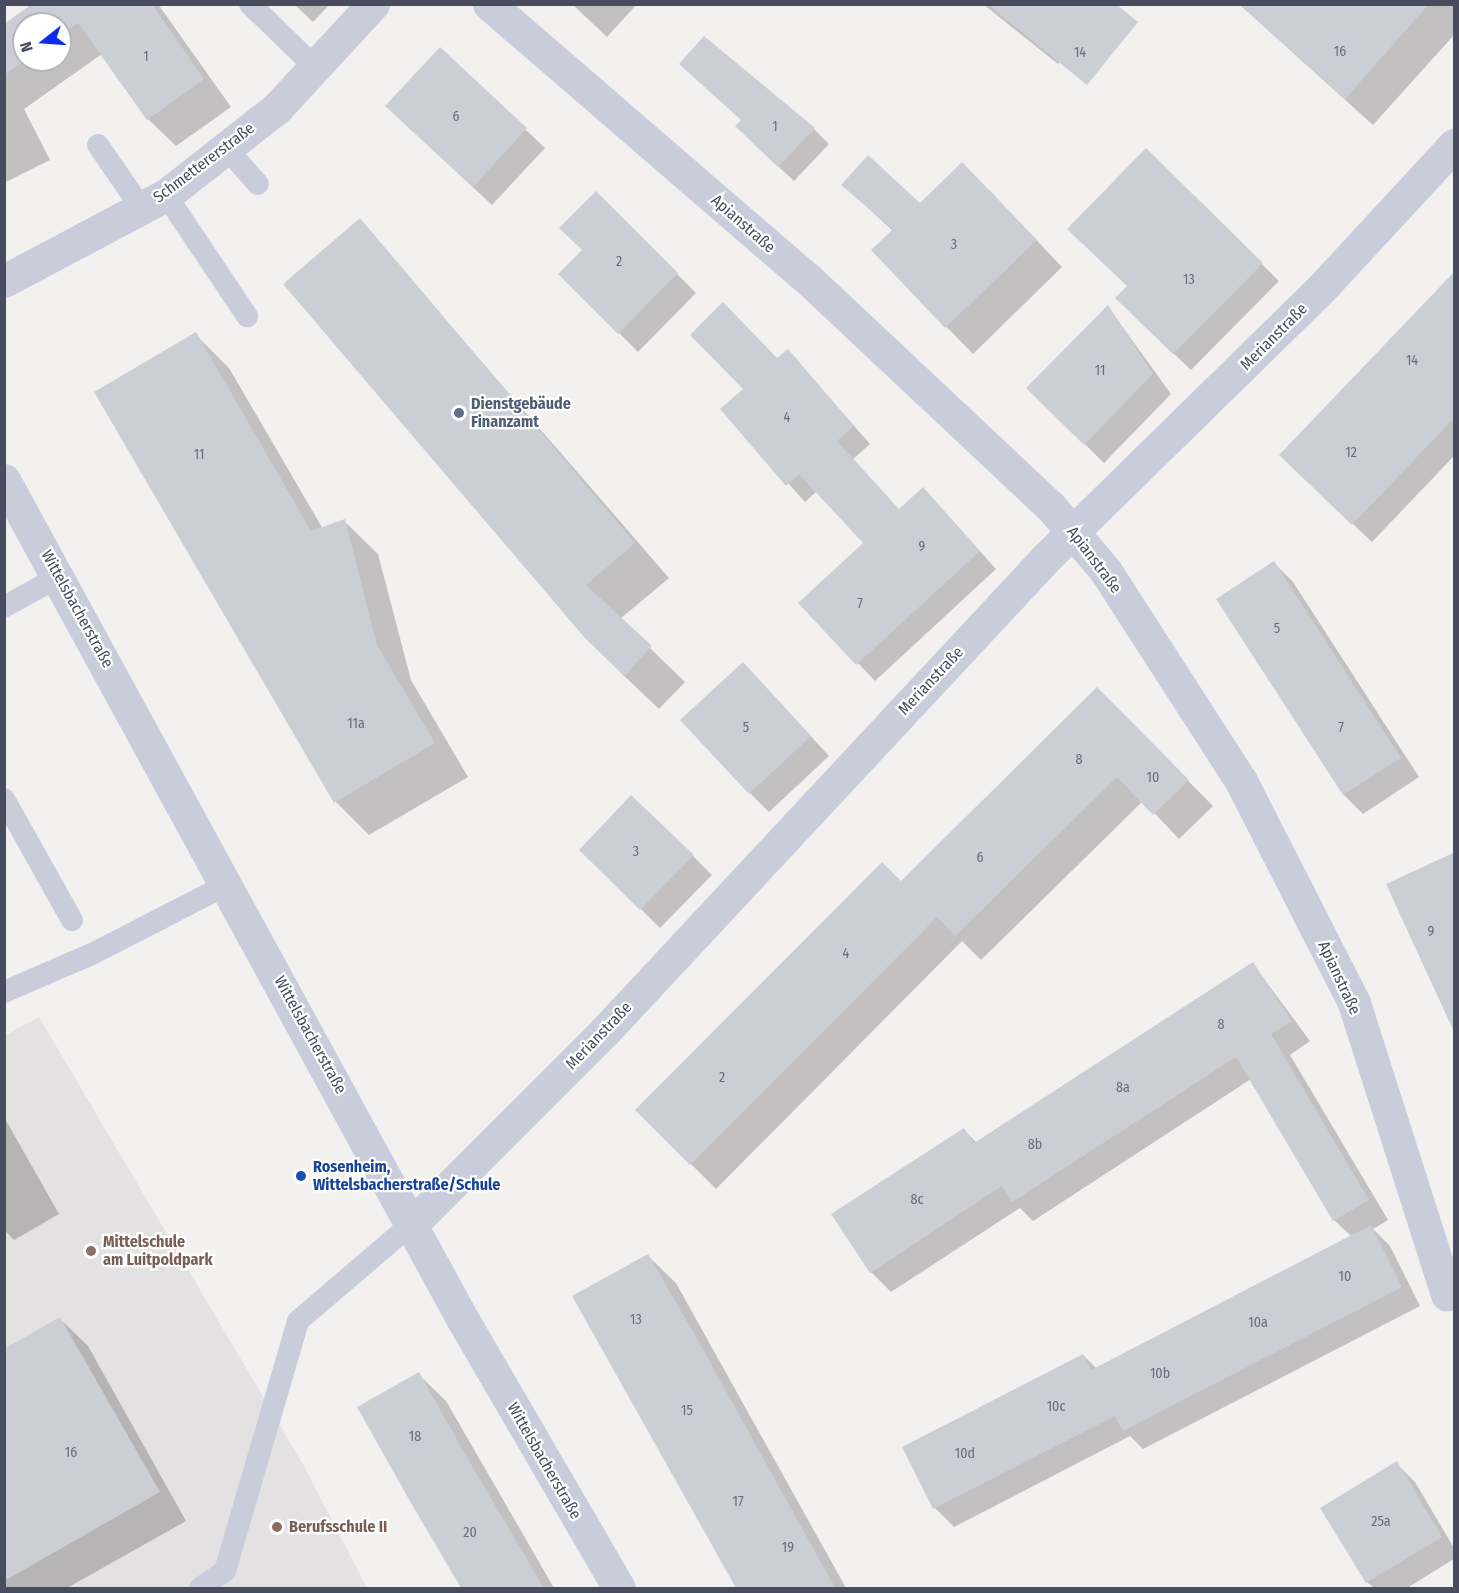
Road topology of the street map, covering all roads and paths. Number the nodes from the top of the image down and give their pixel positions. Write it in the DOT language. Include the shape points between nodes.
graph roads {
  1 [pos="250,4"];
  2 [pos="373,4"];
  3 [pos="489,4"];
  4 [pos="315,67"];
  5 [pos="98,145"];
  6 [pos="1455,145"];
  7 [pos="226,148"];
  8 [pos="258,184"];
  9 [pos="154,202"];
  10 [pos="4,281"];
  11 [pos="247,316"];
  12 [pos="4,480"];
  13 [pos="1076,533"];
  14 [pos="60,576"];
  15 [pos="4,607"];
  16 [pos="4,799"];
  17 [pos="228,884"];
  18 [pos="72,920"];
  19 [pos="4,992"];
  20 [pos="414,1222"];
  21 [pos="1447,1295"];
  22 [pos="200,1588"];
  23 [pos="619,1588"];
  1 -- 4 [label="lane"];
  2 -- 4 [label="street, Schmettererstraße"];
  3 -- 13 [label="street, Apianstraße" via="808,279"];
  4 -- 7 [label="street, Schmettererstraße" via="277,108"];
  5 -- 9 [label="lane"];
  6 -- 13 [label="street, Merianstraße" via="1317,293"];
  7 -- 8 [label="lane"];
  7 -- 9 [label="street, Schmettererstraße"];
  9 -- 10 [label="street, Schmettererstraße"];
  9 -- 11 [label="lane"];
  12 -- 14 [label="street, Wittelsbacherstraße"];
  13 -- 20 [label="street, Merianstraße" via="1047,557 604,1031"];
  13 -- 21 [label="street, Apianstraße" via="1241,781 1354,1003"];
  14 -- 15 [label="lane"];
  14 -- 17 [label="street, Wittelsbacherstraße"];
  16 -- 18 [label="lane"];
  17 -- 19 [label="lane" via="92,954"];
  17 -- 20 [label="street, Wittelsbacherstraße"];
  20 -- 22 [label="lane" via="298,1321 225,1571"];
  20 -- 23 [label="street, Wittelsbacherstraße" via="463,1320"];
}
